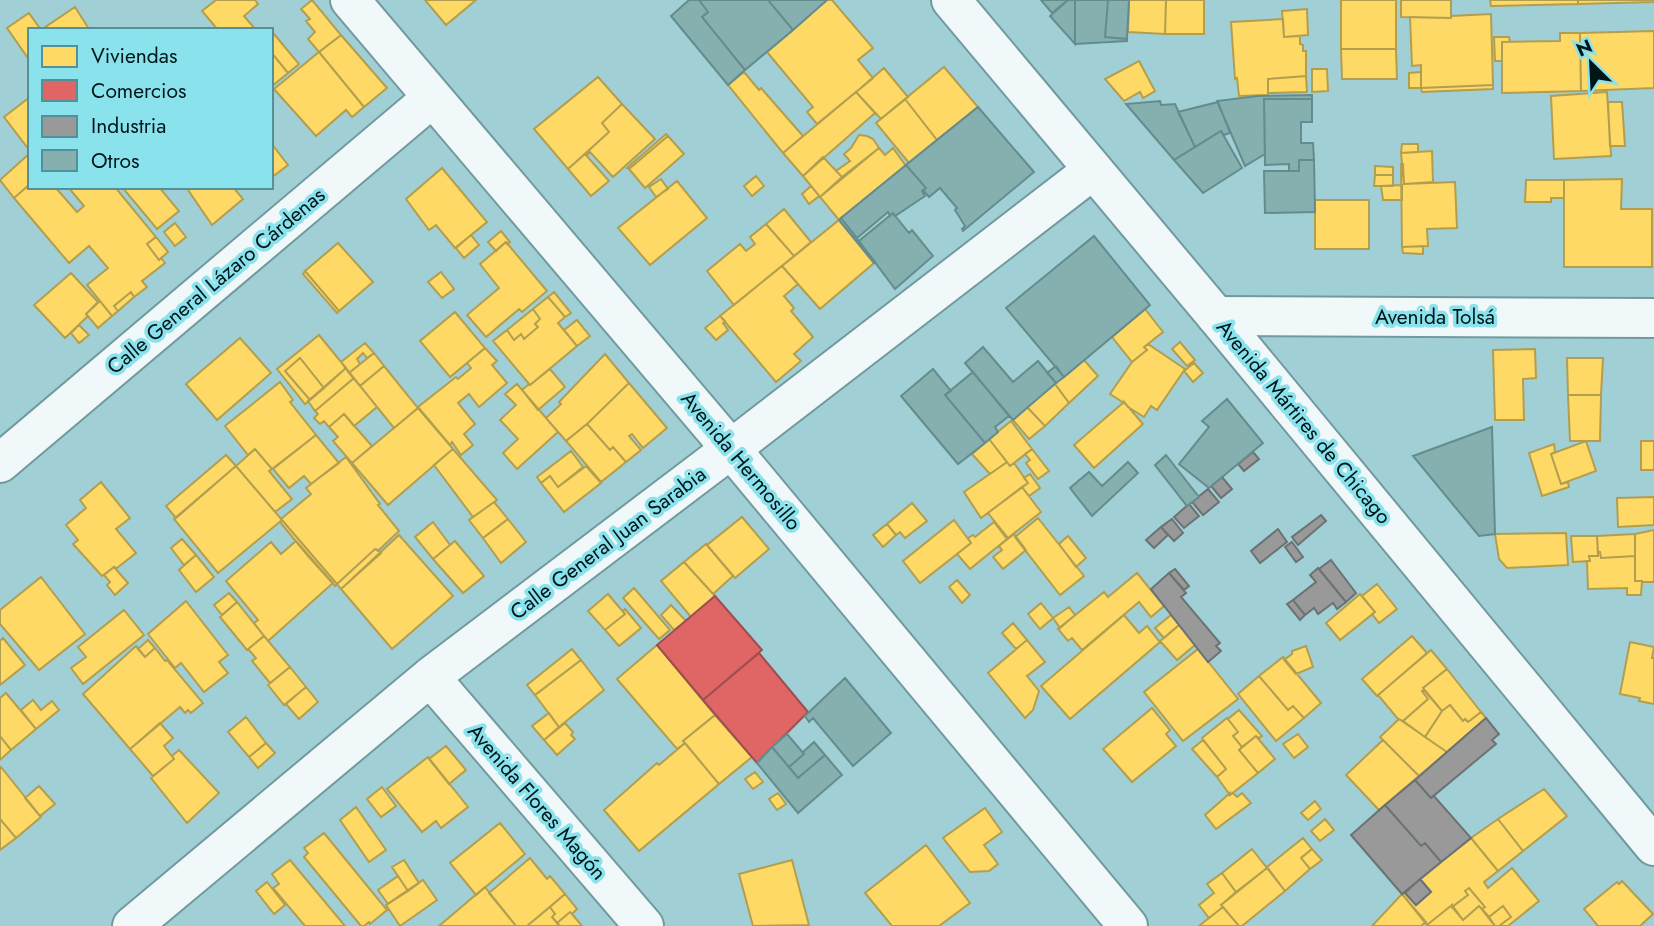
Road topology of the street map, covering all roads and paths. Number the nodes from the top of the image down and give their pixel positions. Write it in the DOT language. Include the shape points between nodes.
graph roads {
  1 [pos="350,0"];
  2 [pos="951,0"];
  3 [pos="432,98"];
  4 [pos="1093,170"];
  5 [pos="1216,316"];
  6 [pos="1654,318"];
  7 [pos="731,449"];
  8 [pos="0,463"];
  9 [pos="430,677"];
  10 [pos="1654,846"];
  11 [pos="132,926"];
  12 [pos="644,926"];
  13 [pos="1128,926"];
  1 -- 3 [label="street, Avenida Hermosillo"];
  2 -- 4 [label="street, Avenida Mártires de Chicago"];
  3 -- 7 [label="street, Avenida Hermosillo"];
  3 -- 8 [label="street, Calle General Lázaro Cárdenas"];
  4 -- 5 [label="street, Avenida Mártires de Chicago"];
  4 -- 7 [label="street, Calle General Juan Sarabia"];
  5 -- 6 [label="street, Avenida Tolsá"];
  5 -- 10 [label="street, Avenida Mártires de Chicago"];
  7 -- 9 [label="street, Calle General Juan Sarabia"];
  7 -- 13 [label="street, Avenida Hermosillo"];
  9 -- 11 [label="street, Calle General Juan Sarabia"];
  9 -- 12 [label="street, Avenida Flores Magón"];
}
